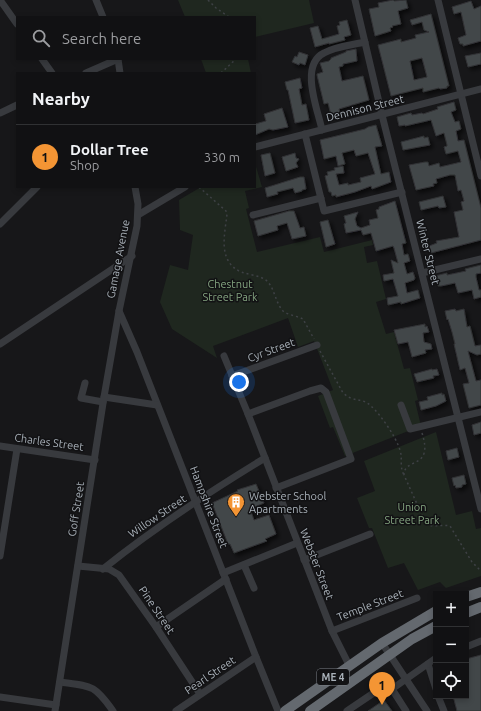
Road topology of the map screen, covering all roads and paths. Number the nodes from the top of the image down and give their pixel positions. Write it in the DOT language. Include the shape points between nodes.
graph roads {
  1 [pos="0,0"];
  2 [pos="96,0"];
  3 [pos="208,0"];
  4 [pos="355,0"];
  5 [pos="438,0"];
  6 [pos="103,16"];
  7 [pos="228,16"];
  8 [pos="16,23"];
  9 [pos="365,42"];
  10 [pos="43,60"];
  11 [pos="116,60"];
  12 [pos="118,60"];
  13 [pos="235,60"];
  14 [pos="51,72"];
  15 [pos="88,72"];
  16 [pos="120,72"];
  17 [pos="222,72"];
  18 [pos="481,89"];
  19 [pos="461,94"];
  20 [pos="16,105"];
  21 [pos="0,113"];
  22 [pos="382,115"];
  23 [pos="322,130"];
  24 [pos="305,134"];
  25 [pos="256,147"];
  26 [pos="481,176"];
  27 [pos="37,188"];
  28 [pos="135,188"];
  29 [pos="183,188"];
  30 [pos="200,188"];
  31 [pos="402,192"];
  32 [pos="321,198"];
  33 [pos="252,214"];
  34 [pos="138,215"];
  35 [pos="0,224"];
  36 [pos="132,256"];
  37 [pos="481,259"];
  38 [pos="422,273"];
  39 [pos="119,311"];
  40 [pos="0,344"];
  41 [pos="317,345"];
  42 [pos="224,356"];
  43 [pos="232,376"];
  44 [pos="84,383"];
  45 [pos="104,399"];
  46 [pos="157,405"];
  47 [pos="401,405"];
  48 [pos="481,412"];
  49 [pos="248,414"];
  50 [pos="458,417"];
  51 [pos="422,431"];
  52 [pos="0,446"];
  53 [pos="17,449"];
  54 [pos="265,458"];
  55 [pos="94,460"];
  56 [pos="404,475"];
  57 [pos="276,488"];
  58 [pos="196,502"];
  59 [pos="481,509"];
  60 [pos="370,534"];
  61 [pos="297,543"];
  62 [pos="0,556"];
  63 [pos="304,560"];
  64 [pos="244,565"];
  65 [pos="78,566"];
  66 [pos="103,569"];
  67 [pos="481,571"];
  68 [pos="224,576"];
  69 [pos="254,588"];
  70 [pos="481,592"];
  71 [pos="469,596"];
  72 [pos="417,598"];
  73 [pos="481,607"];
  74 [pos="469,612"];
  75 [pos="433,613"];
  76 [pos="156,627"];
  77 [pos="434,627"];
  78 [pos="332,631"];
  79 [pos="481,641"];
  80 [pos="382,643"];
  81 [pos="469,645"];
  82 [pos="390,654"];
  83 [pos="256,657"];
  84 [pos="433,660"];
  85 [pos="428,664"];
  86 [pos="350,666"];
  87 [pos="406,678"];
  88 [pos="433,680"];
  89 [pos="60,682"];
  90 [pos="392,689"];
  91 [pos="200,694"];
  92 [pos="0,697"];
  93 [pos="439,699"];
  94 [pos="56,708"];
  95 [pos="113,711"];
  96 [pos="176,711"];
  97 [pos="278,711"];
  98 [pos="285,711"];
  99 [pos="310,711"];
  100 [pos="347,711"];
  101 [pos="406,711"];
  102 [pos="428,711"];
  103 [pos="444,711"];
  1 -- 8 [label="street"];
  2 -- 6 [label="street"];
  3 -- 7 [label="path"];
  4 -- 9 [label="street, Winter Street"];
  5 -- 19 [label="street"];
  9 -- 22 [label="street, Winter Street"];
  9 -- 23 [label="street" via="322,53 315,62 311,80"];
  10 -- 14 [label="street"];
  11 -- 15 [label="street"];
  12 -- 16 [label="street"];
  13 -- 17 [label="path"];
  18 -- 19 [label="street, Dennison Street"];
  19 -- 22 [label="street, Dennison Street"];
  19 -- 26 [label="street"];
  20 -- 21 [label="street"];
  22 -- 23 [label="street, Dennison Street"];
  22 -- 31 [label="street, Winter Street"];
  23 -- 24 [label="street, Dennison Street"];
  24 -- 25 [label="street, Dennison Street"];
  24 -- 32 [label="street"];
  27 -- 35 [label="street"];
  28 -- 34 [label="street, Gamage Avenue"];
  29 -- 34 [label="street"];
  30 -- 41 [label="path" via="226,211 224,250 229,261 241,272 266,281 284,311 303,319"];
  31 -- 32 [label="street" via="324,212"];
  31 -- 38 [label="street, Winter Street"];
  32 -- 33 [label="street"];
  34 -- 36 [label="street, Gamage Avenue"];
  36 -- 39 [label="street, Gamage Avenue"];
  36 -- 40 [label="street"];
  37 -- 38 [label="street"];
  38 -- 50 [label="street, Winter Street"];
  39 -- 45 [label="street, Goff Street"];
  39 -- 46 [label="street, Hampshire Street"];
  41 -- 43 [label="street, Cyr Street"];
  41 -- 56 [label="path" via="343,393 348,398 364,401 371,406 386,424 400,450"];
  42 -- 43 [label="street, Webster Street"];
  43 -- 49 [label="street, Webster Street"];
  44 -- 45 [label="street" via="81,398"];
  45 -- 46 [label="street"];
  45 -- 55 [label="street, Goff Street"];
  46 -- 58 [label="street, Hampshire Street"];
  47 -- 50 [label="street" via="410,429"];
  48 -- 50 [label="street"];
  49 -- 54 [label="street, Webster Street"];
  49 -- 57 [label="street" via="318,388 326,392 351,459"];
  50 -- 59 [label="street, Winter Street"];
  51 -- 56 [label="path" via="424,454 421,459 406,467"];
  52 -- 53 [label="street, Charles Street"];
  53 -- 55 [label="street, Charles Street"];
  53 -- 62 [label="street"];
  54 -- 57 [label="street, Webster Street"];
  54 -- 58 [label="street, Willow Street"];
  55 -- 65 [label="street, Goff Street"];
  56 -- 67 [label="path" via="426,524 436,527 450,526 472,562"];
  57 -- 61 [label="street, Webster Street"];
  58 -- 66 [label="street, Willow Street"];
  58 -- 68 [label="street, Hampshire Street"];
  60 -- 63 [label="street"];
  61 -- 63 [label="street, Webster Street"];
  61 -- 64 [label="street"];
  63 -- 78 [label="street, Webster Street"];
  64 -- 68 [label="street"];
  64 -- 69 [label="street"];
  65 -- 66 [label="street, Pine Street"];
  65 -- 89 [label="street, Goff Street"];
  66 -- 76 [label="street, Pine Street" via="120,575"];
  68 -- 76 [label="street"];
  68 -- 83 [label="street, Hampshire Street"];
  70 -- 71 [label="highway"];
  72 -- 78 [label="street, Temple Street"];
  73 -- 74 [label="highway"];
  75 -- 80 [label="highway, ME 4"];
  76 -- 91 [label="street, Pine Street"];
  77 -- 82 [label="highway, ME 4"];
  78 -- 86 [label="street, Webster Street"];
  79 -- 81 [label="street"];
  80 -- 82 [label="street"];
  80 -- 86 [label="highway, ME 4"];
  82 -- 87 [label="street"];
  82 -- 99 [label="highway, ME 4"];
  83 -- 91 [label="street, Pearl Street"];
  83 -- 97 [label="street, Hampshire Street"];
  84 -- 85 [label="street"];
  85 -- 87 [label="street"];
  85 -- 88 [label="street"];
  86 -- 98 [label="highway, ME 4"];
  87 -- 90 [label="street"];
  87 -- 102 [label="street"];
  89 -- 94 [label="street, Goff Street"];
  89 -- 95 [label="street" via="96,689"];
  90 -- 100 [label="street" via="378,690"];
  90 -- 101 [label="street"];
  91 -- 96 [label="street, Pearl Street"];
  92 -- 94 [label="street"];
  93 -- 103 [label="street"];
}
